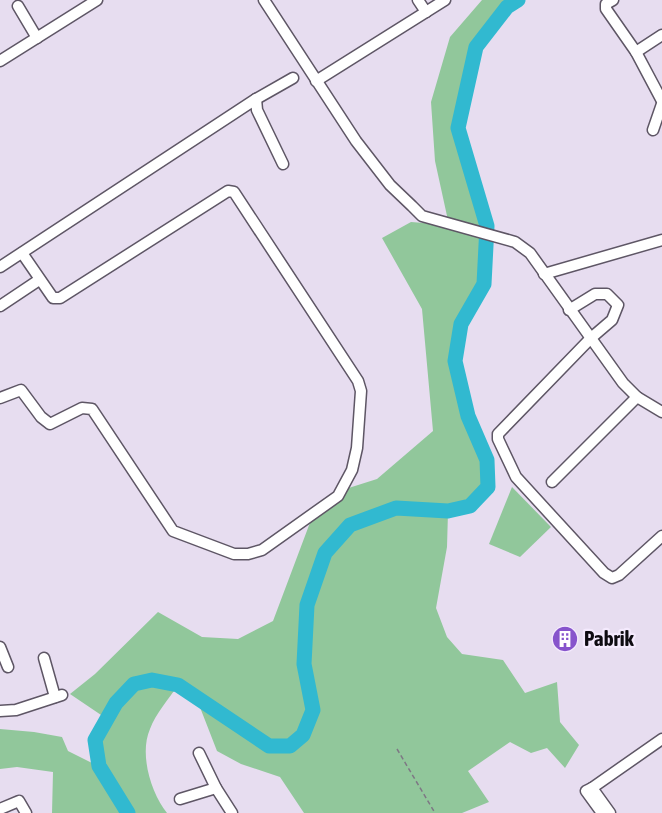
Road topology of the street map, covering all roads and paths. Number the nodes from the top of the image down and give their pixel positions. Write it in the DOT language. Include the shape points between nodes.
graph roads {
  1 [pos="97,0"];
  2 [pos="264,0"];
  3 [pos="418,0"];
  4 [pos="445,0"];
  5 [pos="613,0"];
  6 [pos="18,6"];
  7 [pos="426,12"];
  8 [pos="662,35"];
  9 [pos="37,38"];
  10 [pos="636,52"];
  11 [pos="0,61"];
  12 [pos="293,78"];
  13 [pos="316,81"];
  14 [pos="256,99"];
  15 [pos="662,102"];
  16 [pos="653,130"];
  17 [pos="283,164"];
  18 [pos="662,240"];
  19 [pos="22,253"];
  20 [pos="0,267"];
  21 [pos="544,274"];
  22 [pos="39,280"];
  23 [pos="0,306"];
  24 [pos="568,310"];
  25 [pos="591,338"];
  26 [pos="637,396"];
  27 [pos="0,398"];
  28 [pos="662,412"];
  29 [pos="552,482"];
  30 [pos="662,536"];
  31 [pos="0,646"];
  32 [pos="44,658"];
  33 [pos="8,668"];
  34 [pos="0,711"];
  35 [pos="662,739"];
  36 [pos="397,749"];
  37 [pos="199,753"];
  38 [pos="216,788"];
  39 [pos="591,788"];
  40 [pos="180,799"];
  41 [pos="0,809"];
  42 [pos="26,813"];
  43 [pos="232,813"];
  44 [pos="435,813"];
  45 [pos="602,813"];
  46 [pos="610,813"];
  1 -- 9 [label="street"];
  2 -- 13 [label="street"];
  3 -- 7 [label="street"];
  4 -- 7 [label="street"];
  5 -- 10 [label="street" via="606,4 606,9"];
  6 -- 9 [label="street"];
  7 -- 13 [label="street"];
  8 -- 10 [label="street"];
  9 -- 11 [label="street"];
  10 -- 15 [label="street"];
  12 -- 14 [label="street"];
  13 -- 21 [label="street" via="390,185 422,216 515,242 530,253"];
  14 -- 17 [label="street" via="256,110"];
  14 -- 19 [label="street"];
  15 -- 16 [label="street"];
  18 -- 21 [label="street"];
  19 -- 20 [label="street"];
  19 -- 22 [label="street"];
  21 -- 24 [label="street"];
  22 -- 23 [label="street"];
  22 -- 27 [label="street" via="53,298 60,297 228,191 234,192 358,381 361,413 352,470 338,496 306,519 262,550 234,554 173,531 92,409 81,408 50,424 21,390"];
  24 -- 25 [label="street"];
  24 -- 25 [label="street" via="594,294 607,294 614,300 618,305 612,320"];
  25 -- 26 [label="street"];
  25 -- 30 [label="street" via="512,418 498,439 516,477 612,578"];
  26 -- 28 [label="street"];
  26 -- 29 [label="street"];
  31 -- 33 [label="street"];
  32 -- 34 [label="street" via="58,696 16,710"];
  35 -- 39 [label="street"];
  36 -- 44 [label="path"];
  37 -- 38 [label="street"];
  38 -- 40 [label="street"];
  38 -- 43 [label="street"];
  39 -- 45 [label="street" via="586,791"];
  39 -- 46 [label="street"];
  41 -- 42 [label="street" via="19,801"];
}
